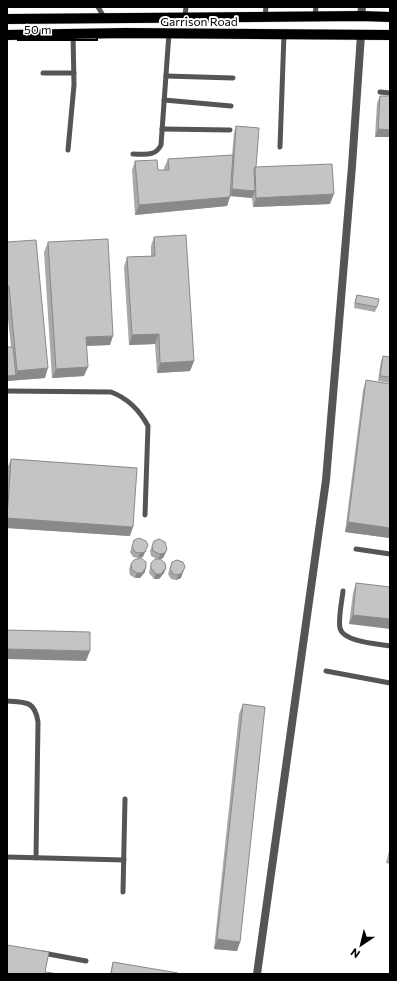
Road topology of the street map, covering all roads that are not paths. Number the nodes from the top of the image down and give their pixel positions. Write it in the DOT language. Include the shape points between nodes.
graph roads {
  1 [pos="98,7"];
  2 [pos="315,11"];
  3 [pos="361,11"];
  4 [pos="185,12"];
  5 [pos="266,12"];
  6 [pos="104,17"];
  7 [pos="390,17"];
  8 [pos="7,19"];
  9 [pos="74,33"];
  10 [pos="168,33"];
  11 [pos="284,34"];
  12 [pos="7,35"];
  13 [pos="361,35"];
  14 [pos="390,35"];
  15 [pos="44,73"];
  16 [pos="74,73"];
  17 [pos="166,76"];
  18 [pos="233,78"];
  19 [pos="380,92"];
  20 [pos="390,93"];
  21 [pos="164,100"];
  22 [pos="231,106"];
  23 [pos="162,130"];
  24 [pos="230,130"];
  25 [pos="280,148"];
  26 [pos="68,150"];
  27 [pos="133,154"];
  28 [pos="7,391"];
  29 [pos="145,515"];
  30 [pos="356,549"];
  31 [pos="390,554"];
  32 [pos="342,591"];
  33 [pos="390,646"];
  34 [pos="326,671"];
  35 [pos="390,683"];
  36 [pos="7,701"];
  37 [pos="125,798"];
  38 [pos="7,857"];
  39 [pos="36,858"];
  40 [pos="124,860"];
  41 [pos="123,892"];
  42 [pos="38,953"];
  43 [pos="86,960"];
  44 [pos="257,974"];
  1 -- 6 [label="lane"];
  2 -- 3 [label="main road, Garrison Road"];
  2 -- 5 [label="main road, Garrison Road"];
  3 -- 7 [label="main road, Garrison Road"];
  4 -- 5 [label="main road, Garrison Road"];
  4 -- 6 [label="main road, Garrison Road"];
  6 -- 8 [label="main road, Garrison Road"];
  9 -- 10 [label="main road, Garrison Road"];
  9 -- 12 [label="main road, Garrison Road"];
  9 -- 16 [label="lane"];
  10 -- 11 [label="main road, Garrison Road"];
  10 -- 17 [label="lane"];
  11 -- 13 [label="main road, Garrison Road"];
  11 -- 25 [label="lane"];
  13 -- 14 [label="main road, Garrison Road"];
  13 -- 44 [label="street" via="326,480"];
  15 -- 16 [label="lane"];
  16 -- 26 [label="lane"];
  17 -- 18 [label="lane"];
  17 -- 21 [label="lane"];
  19 -- 20 [label="lane"];
  21 -- 22 [label="lane"];
  21 -- 23 [label="lane"];
  23 -- 24 [label="lane"];
  23 -- 27 [label="lane" via="161,146 158,151 152,154"];
  28 -- 29 [label="lane" via="111,392 122,396 143,416 148,426"];
  30 -- 31 [label="lane"];
  32 -- 33 [label="lane" via="340,629 344,634 350,639"];
  34 -- 35 [label="lane"];
  36 -- 39 [label="lane" via="31,704 37,712"];
  37 -- 40 [label="lane"];
  38 -- 39 [label="lane"];
  39 -- 40 [label="lane"];
  40 -- 41 [label="lane"];
  42 -- 43 [label="lane"];
}
